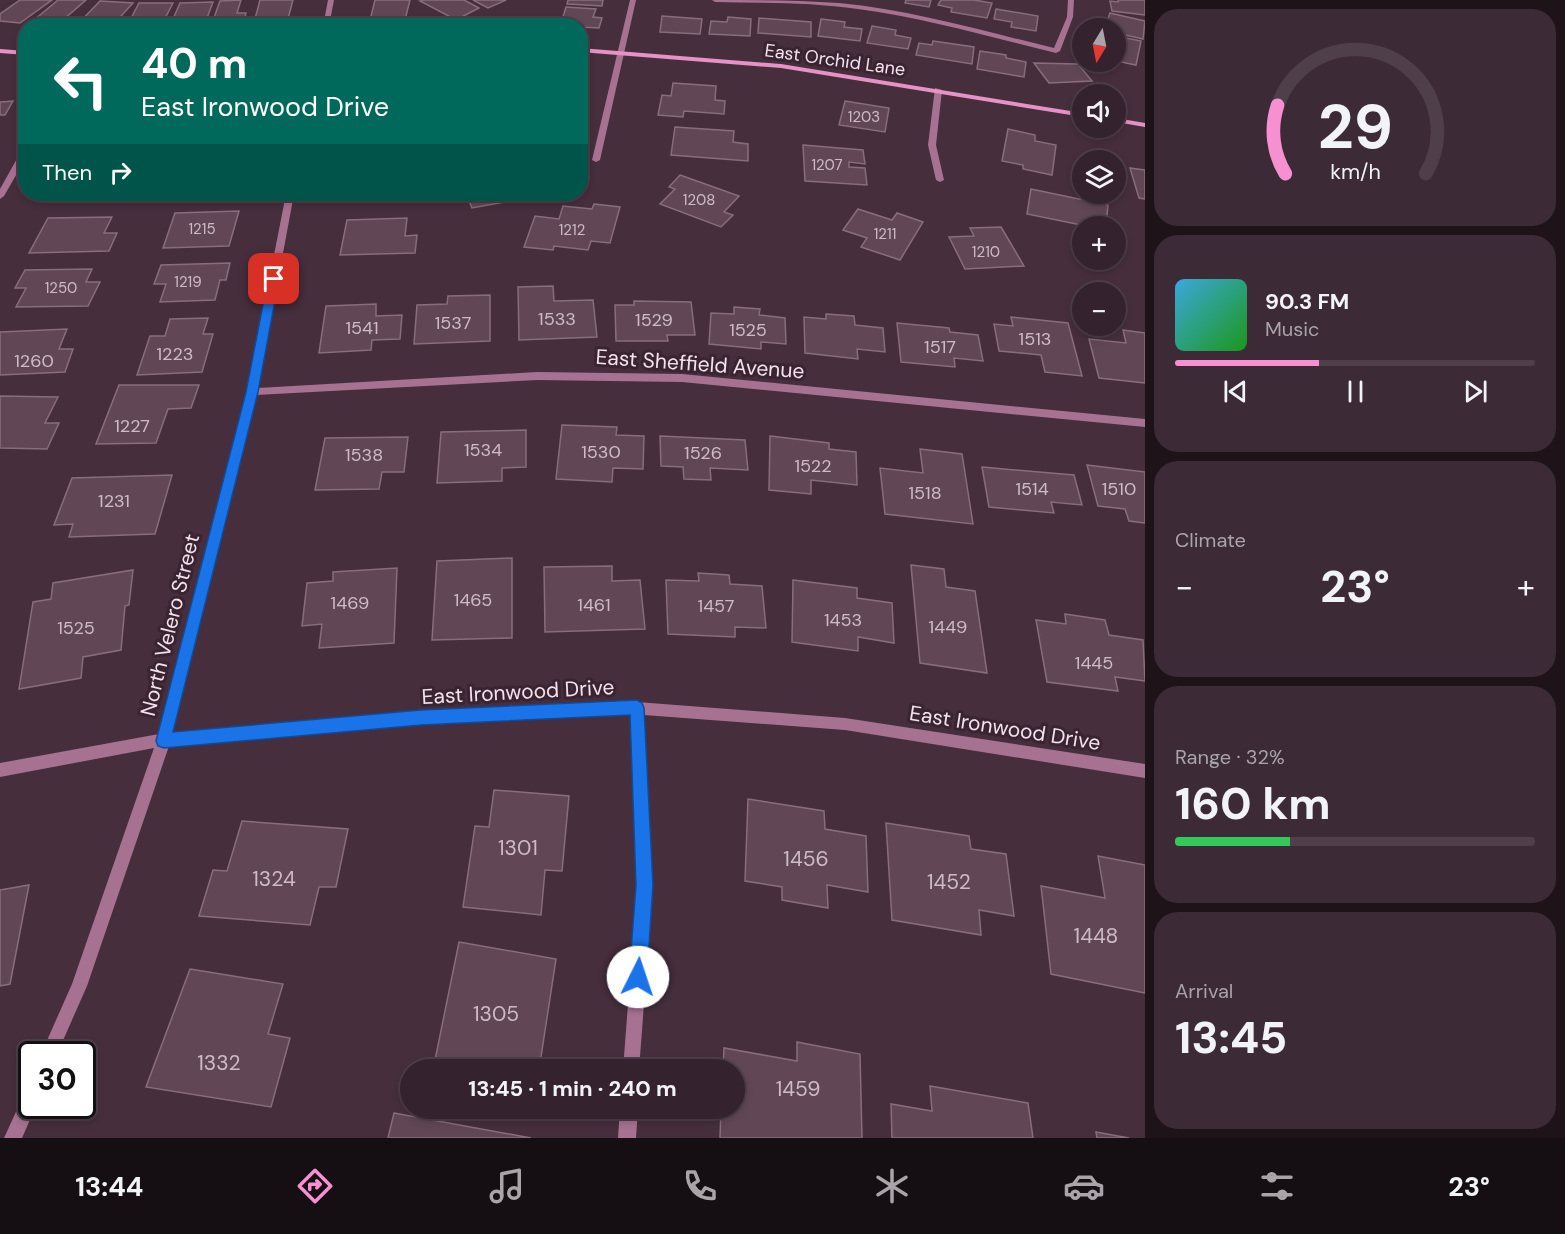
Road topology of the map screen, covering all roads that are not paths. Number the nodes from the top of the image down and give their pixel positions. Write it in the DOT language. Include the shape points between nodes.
graph roads {
  1 [pos="331,0"];
  2 [pos="633,0"];
  3 [pos="715,0"];
  4 [pos="1071,0"];
  5 [pos="328,18"];
  6 [pos="588,50"];
  7 [pos="0,51"];
  8 [pos="18,52"];
  9 [pos="621,52"];
  10 [pos="938,90"];
  11 [pos="1072,113"];
  12 [pos="1126,122"];
  13 [pos="1145,125"];
  14 [pos="596,160"];
  15 [pos="18,164"];
  16 [pos="940,180"];
  17 [pos="0,196"];
  18 [pos="289,201"];
  19 [pos="252,392"];
  20 [pos="1145,423"];
  21 [pos="637,708"];
  22 [pos="164,741"];
  23 [pos="0,770"];
  24 [pos="1145,771"];
  25 [pos="56,1041"];
  26 [pos="633,1059"];
  27 [pos="22,1119"];
  28 [pos="628,1119"];
  29 [pos="13,1138"];
  30 [pos="627,1138"];
  1 -- 5 [label="street"];
  2 -- 9 [label="street"];
  3 -- 4 [label="street" via="858,7 1056,51 1070,17"];
  6 -- 9 [label="street, East Orchid Lane"];
  7 -- 8 [label="street"];
  9 -- 10 [label="street, East Orchid Lane" via="781,66"];
  9 -- 14 [label="street"];
  10 -- 11 [label="street, East Orchid Lane"];
  10 -- 16 [label="street" via="932,145"];
  12 -- 13 [label="street"];
  15 -- 17 [label="street"];
  18 -- 19 [label="street, North Velero Street"];
  19 -- 20 [label="street, East Sheffield Avenue" via="537,376 682,378"];
  19 -- 22 [label="street, North Velero Street"];
  21 -- 22 [label="street, East Ironwood Drive" via="421,717"];
  21 -- 24 [label="street, East Ironwood Drive" via="845,724"];
  21 -- 26 [label="street" via="645,885"];
  22 -- 23 [label="street, East Ironwood Drive"];
  22 -- 25 [label="street, North Velero Street" via="80,986"];
  27 -- 29 [label="street"];
  28 -- 30 [label="street"];
}
